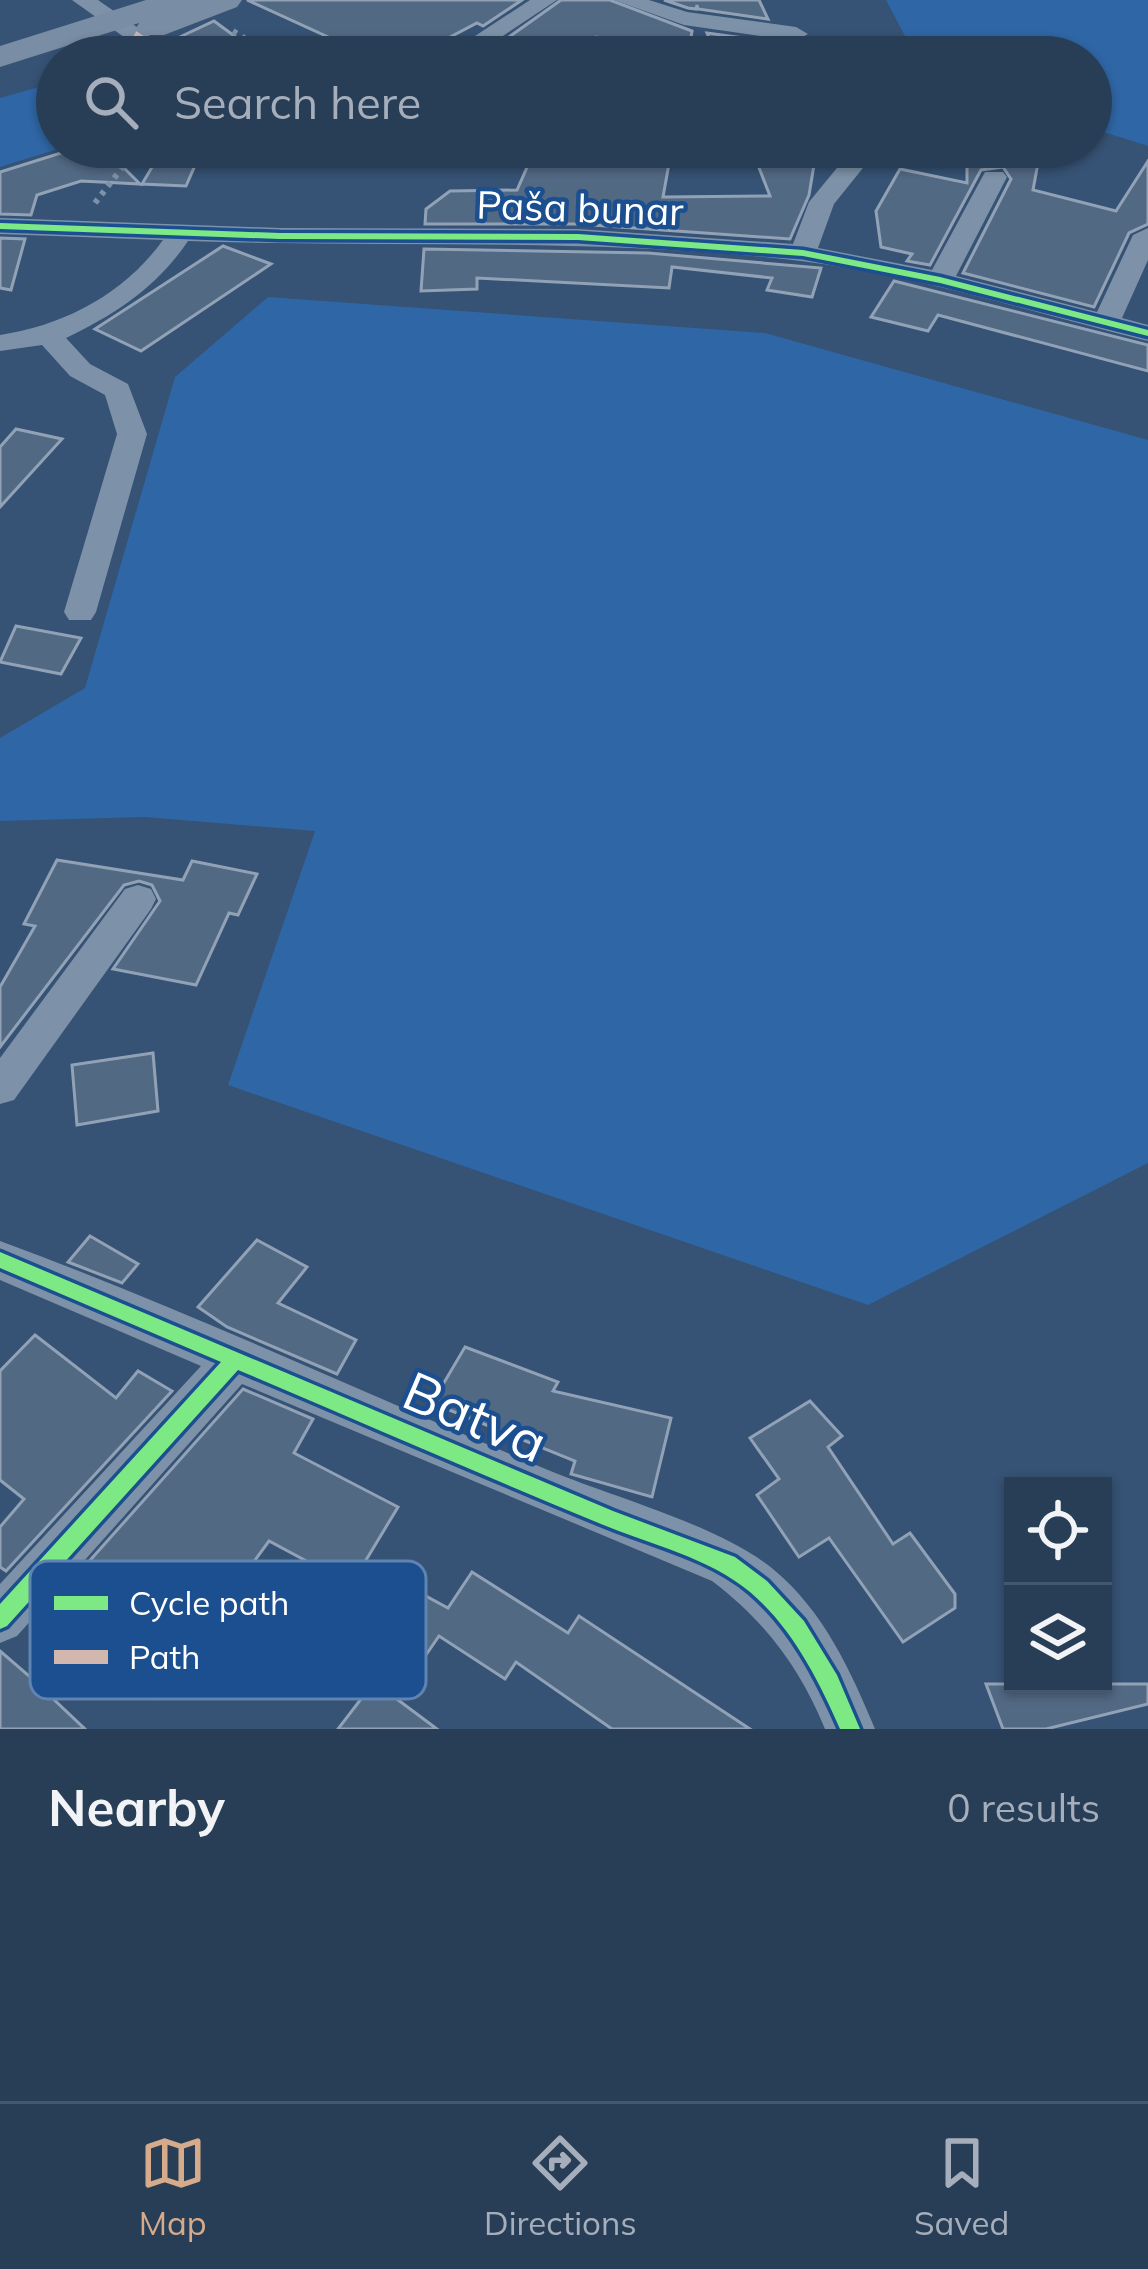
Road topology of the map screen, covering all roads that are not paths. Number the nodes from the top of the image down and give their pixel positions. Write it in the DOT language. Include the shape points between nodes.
graph roads {
  1 [pos="83,0"];
  2 [pos="179,0"];
  3 [pos="546,0"];
  4 [pos="625,0"];
  5 [pos="227,14"];
  6 [pos="125,28"];
  7 [pos="796,34"];
  8 [pos="91,36"];
  9 [pos="107,36"];
  10 [pos="137,36"];
  11 [pos="496,36"];
  12 [pos="36,49"];
  13 [pos="0,57"];
  14 [pos="36,64"];
  15 [pos="0,75"];
  16 [pos="850,168"];
  17 [pos="994,177"];
  18 [pos="0,226"];
  19 [pos="181,232"];
  20 [pos="1145,235"];
  21 [pos="803,253"];
  22 [pos="940,280"];
  23 [pos="1107,321"];
  24 [pos="1148,333"];
  25 [pos="49,336"];
  26 [pos="0,343"];
  27 [pos="80,612"];
  28 [pos="138,899"];
  29 [pos="0,1088"];
  30 [pos="6,1272"];
  31 [pos="234,1361"];
  32 [pos="53,1561"];
  33 [pos="30,1586"];
  34 [pos="0,1619"];
  35 [pos="850,1729"];
  1 -- 6 [label="street"];
  2 -- 6 [label="main road"];
  3 -- 11 [label="street"];
  4 -- 7 [label="street" via="684,18"];
  5 -- 6 [label="main road"];
  6 -- 8 [label="main road"];
  6 -- 9 [label="main road"];
  6 -- 10 [label="street"];
  12 -- 13 [label="main road"];
  14 -- 15 [label="main road"];
  16 -- 21 [label="street" via="822,202"];
  17 -- 22 [label="street"];
  18 -- 19 [label="street, Paša bunar"];
  19 -- 21 [label="street, Paša bunar" via="578,237"];
  19 -- 25 [label="street" via="139,286"];
  20 -- 23 [label="street"];
  21 -- 22 [label="street, Paša bunar"];
  22 -- 23 [label="street, Paša bunar"];
  23 -- 24 [label="street, Paša bunar"];
  25 -- 26 [label="street"];
  25 -- 27 [label="street" via="80,370 118,390 132,434"];
  28 -- 29 [label="street"];
  30 -- 31 [label="street, Batva"];
  31 -- 32 [label="street"];
  31 -- 35 [label="street, Batva" via="728,1564 797,1628"];
  33 -- 34 [label="street"];
}
